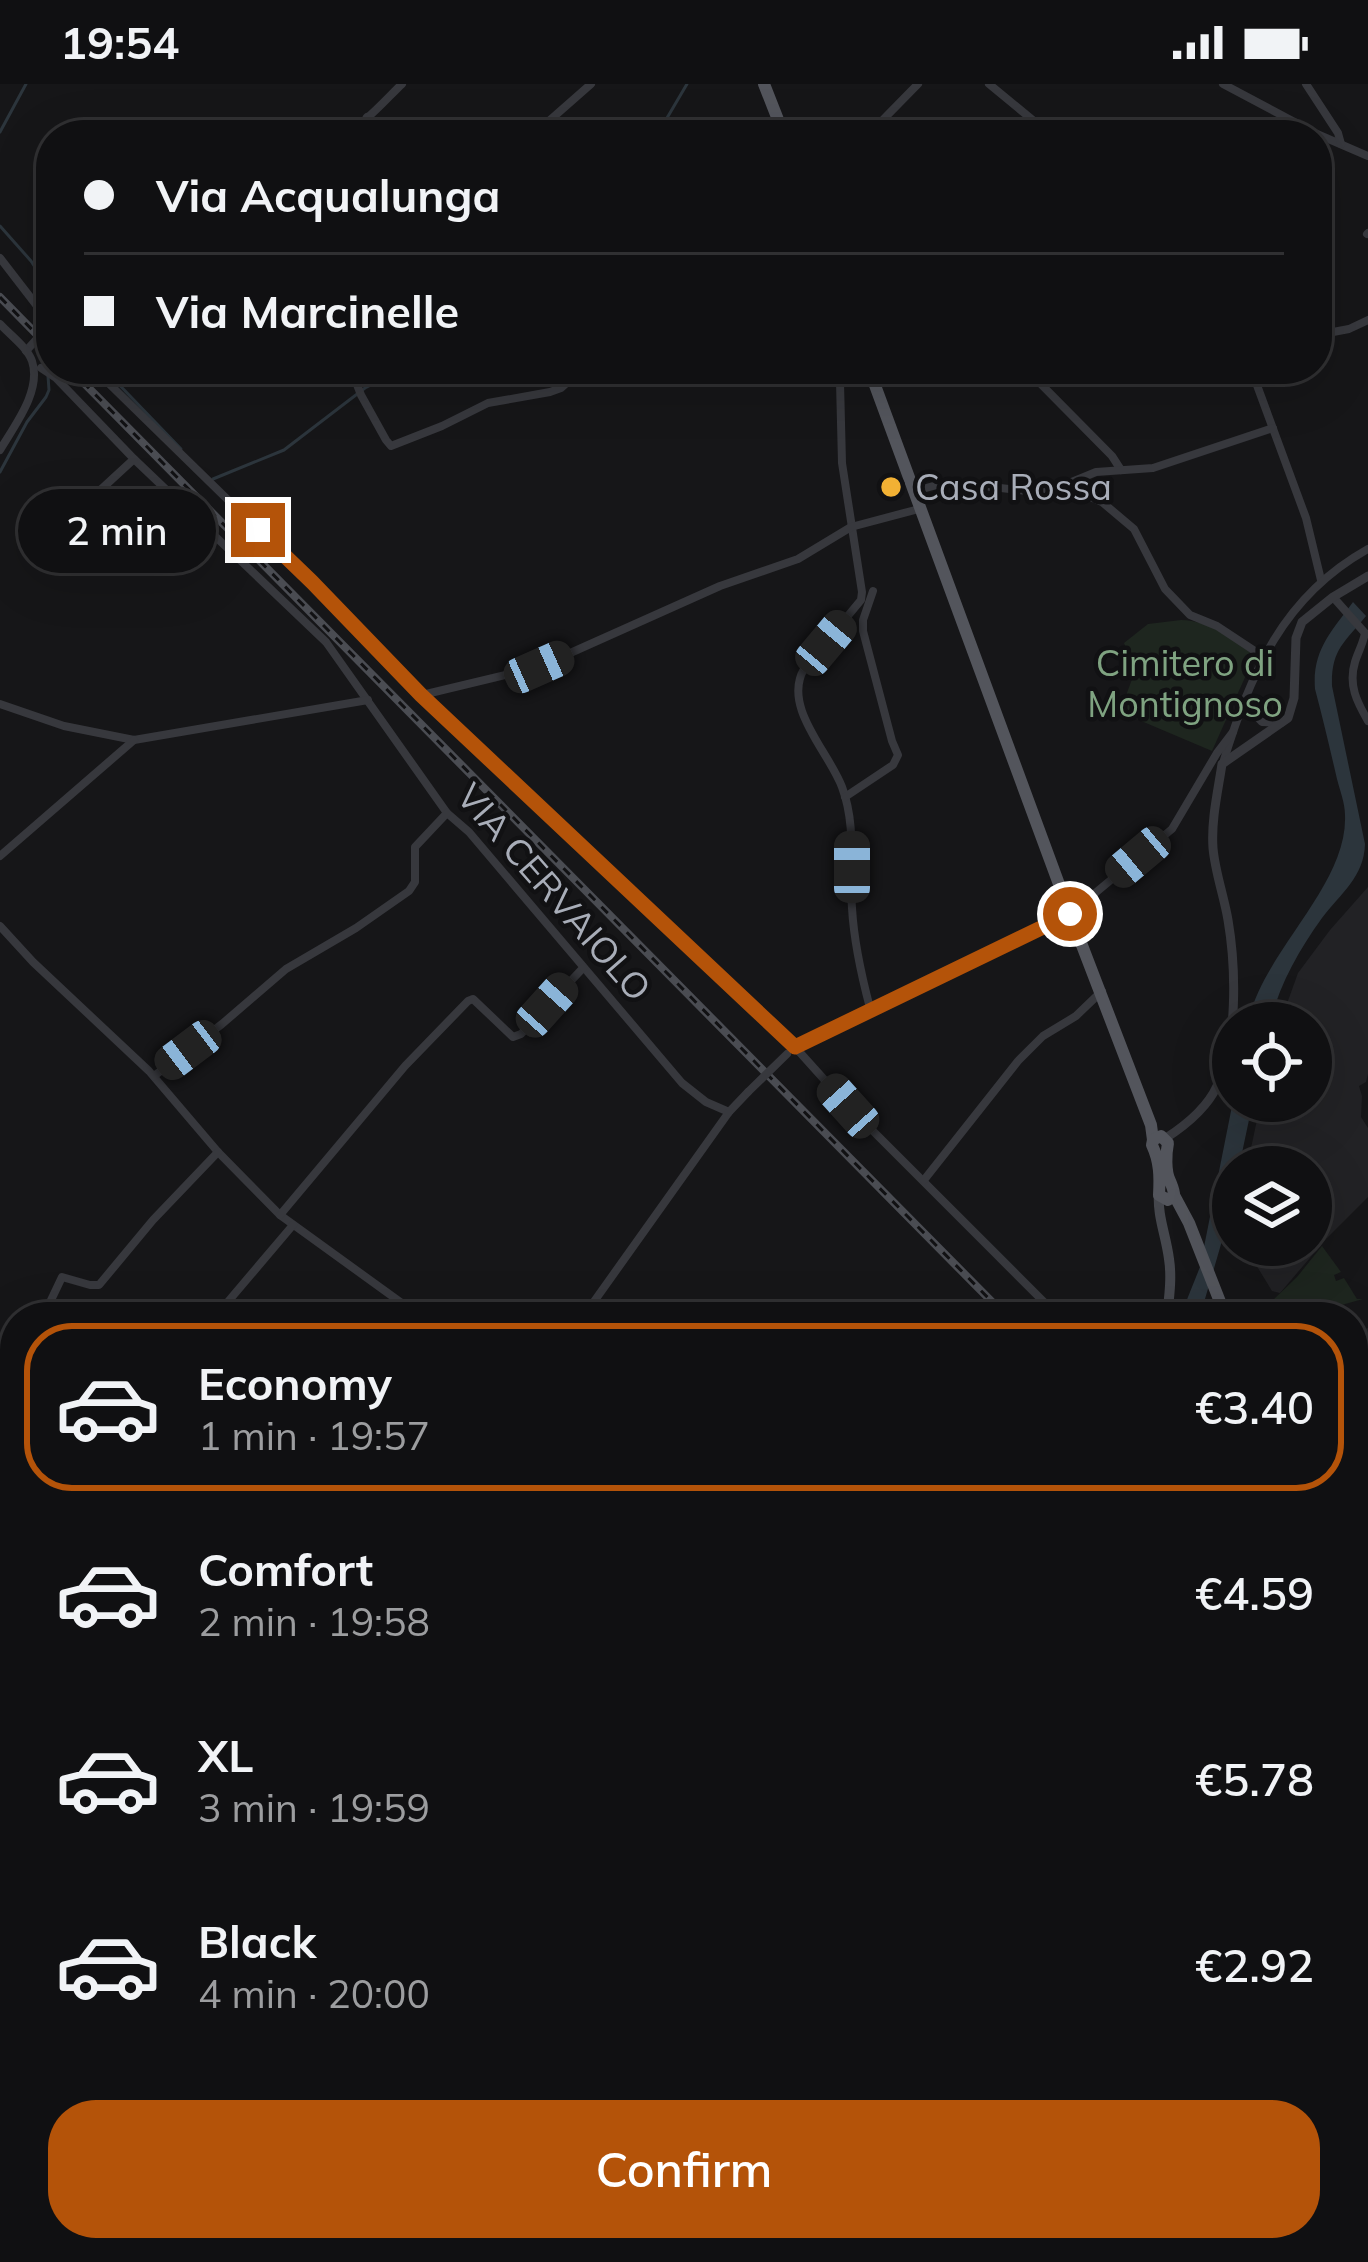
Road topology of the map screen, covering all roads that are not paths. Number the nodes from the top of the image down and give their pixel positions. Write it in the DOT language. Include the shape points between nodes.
graph roads {
  1 [pos="402,84"];
  2 [pos="591,84"];
  3 [pos="764,84"];
  4 [pos="918,84"];
  5 [pos="988,84"];
  6 [pos="1223,84"];
  7 [pos="1306,84"];
  8 [pos="367,117"];
  9 [pos="362,120"];
  10 [pos="370,120"];
  11 [pos="550,120"];
  12 [pos="778,120"];
  13 [pos="883,120"];
  14 [pos="1032,120"];
  15 [pos="1293,120"];
  16 [pos="1330,120"];
  17 [pos="1332,124"];
  18 [pos="1332,140"];
  19 [pos="1341,145"];
  20 [pos="1368,156"];
  21 [pos="0,258"];
  22 [pos="36,305"];
  23 [pos="1368,320"];
  24 [pos="0,324"];
  25 [pos="1332,332"];
  26 [pos="36,340"];
  27 [pos="26,351"];
  28 [pos="36,361"];
  29 [pos="36,380"];
  30 [pos="62,384"];
  31 [pos="109,384"];
  32 [pos="357,384"];
  33 [pos="565,384"];
  34 [pos="840,384"];
  35 [pos="874,384"];
  36 [pos="1042,384"];
  37 [pos="1257,384"];
  38 [pos="1273,428"];
  39 [pos="0,450"];
  40 [pos="134,459"];
  41 [pos="1121,470"];
  42 [pos="1065,486"];
  43 [pos="913,492"];
  44 [pos="920,508"];
  45 [pos="850,527"];
  46 [pos="135,536"];
  47 [pos="1368,549"];
  48 [pos="1368,576"];
  49 [pos="1321,580"];
  50 [pos="873,591"];
  51 [pos="1335,600"];
  52 [pos="1264,657"];
  53 [pos="421,695"];
  54 [pos="368,700"];
  55 [pos="1246,700"];
  56 [pos="0,704"];
  57 [pos="1368,721"];
  58 [pos="1282,722"];
  59 [pos="1232,732"];
  60 [pos="134,740"];
  61 [pos="1222,764"];
  62 [pos="845,796"];
  63 [pos="447,813"];
  64 [pos="0,856"];
  65 [pos="1070,914"];
  66 [pos="0,926"];
  67 [pos="583,968"];
  68 [pos="1102,992"];
  69 [pos="870,1008"];
  70 [pos="791,1050"];
  71 [pos="154,1076"];
  72 [pos="729,1112"];
  73 [pos="1159,1138"];
  74 [pos="218,1152"];
  75 [pos="924,1180"];
  76 [pos="1166,1196"];
  77 [pos="280,1215"];
  78 [pos="293,1226"];
  79 [pos="1220,1299"];
  80 [pos="50,1302"];
  81 [pos="227,1302"];
  82 [pos="401,1302"];
  83 [pos="594,1302"];
  84 [pos="1044,1302"];
  85 [pos="1169,1302"];
  86 [pos="1219,1302"];
  87 [pos="1221,1302"];
  1 -- 8 [label="street"];
  2 -- 11 [label="street"];
  3 -- 12 [label="main road"];
  4 -- 13 [label="street"];
  5 -- 14 [label="street"];
  6 -- 15 [label="street"];
  7 -- 16 [label="street"];
  8 -- 9 [label="street"];
  8 -- 10 [label="street"];
  17 -- 19 [label="street"];
  18 -- 19 [label="street"];
  19 -- 20 [label="street"];
  21 -- 22 [label="street"];
  23 -- 25 [label="street"];
  24 -- 27 [label="street"];
  26 -- 27 [label="street"];
  27 -- 28 [label="street"];
  29 -- 39 [label="street"];
  30 -- 40 [label="street, VIA CERVAIOLO"];
  31 -- 53 [label="street"];
  32 -- 33 [label="street" via="392,446 478,406"];
  34 -- 45 [label="street"];
  35 -- 43 [label="main road"];
  36 -- 41 [label="street"];
  37 -- 38 [label="street"];
  38 -- 41 [label="street" via="1168,464"];
  38 -- 49 [label="street"];
  40 -- 46 [label="street" via="96,494"];
  40 -- 54 [label="street, VIA CERVAIOLO" via="326,642"];
  41 -- 42 [label="street"];
  42 -- 43 [label="street" via="1035,492 948,482"];
  42 -- 52 [label="street" via="1134,529 1165,589 1190,615"];
  43 -- 44 [label="main road"];
  44 -- 45 [label="street"];
  44 -- 65 [label="main road"];
  45 -- 53 [label="street" via="798,559 539,667"];
  45 -- 62 [label="street" via="861,600 804,669 797,692"];
  47 -- 49 [label="street"];
  48 -- 51 [label="street"];
  49 -- 52 [label="street"];
  50 -- 62 [label="street" via="863,631 898,755"];
  51 -- 57 [label="street" via="1362,628 1352,686"];
  51 -- 58 [label="street" via="1298,629 1292,711"];
  52 -- 55 [label="street"];
  53 -- 70 [label="street"];
  54 -- 60 [label="street"];
  54 -- 63 [label="street, VIA CERVAIOLO"];
  55 -- 58 [label="street" via="1262,722"];
  55 -- 59 [label="street"];
  56 -- 60 [label="street"];
  58 -- 61 [label="street"];
  59 -- 61 [label="street"];
  59 -- 65 [label="street" via="1172,829"];
  60 -- 64 [label="street"];
  61 -- 73 [label="street" via="1213,850 1232,948 1228,1047 1203,1107"];
  62 -- 69 [label="street" via="856,955"];
  63 -- 67 [label="street, VIA CERVAIOLO"];
  63 -- 71 [label="street" via="415,847 409,891 286,970"];
  65 -- 68 [label="main road"];
  65 -- 69 [label="street"];
  66 -- 71 [label="street"];
  67 -- 72 [label="street, VIA CERVAIOLO" via="682,1083"];
  67 -- 77 [label="street" via="513,1037 468,1001"];
  68 -- 73 [label="main road"];
  68 -- 75 [label="street" via="1018,1061"];
  69 -- 70 [label="street"];
  70 -- 72 [label="street, bridge"];
  70 -- 75 [label="street"];
  71 -- 74 [label="street"];
  72 -- 83 [label="street"];
  73 -- 76 [label="main road" via="1152,1145"];
  74 -- 77 [label="street"];
  74 -- 80 [label="street" via="99,1285 62,1276"];
  75 -- 84 [label="street"];
  76 -- 79 [label="main road" via="1182,1209"];
  76 -- 85 [label="main road" via="1159,1217"];
  77 -- 78 [label="street"];
  78 -- 81 [label="street"];
  78 -- 82 [label="street"];
  79 -- 86 [label="street"];
  79 -- 87 [label="main road"];
}
